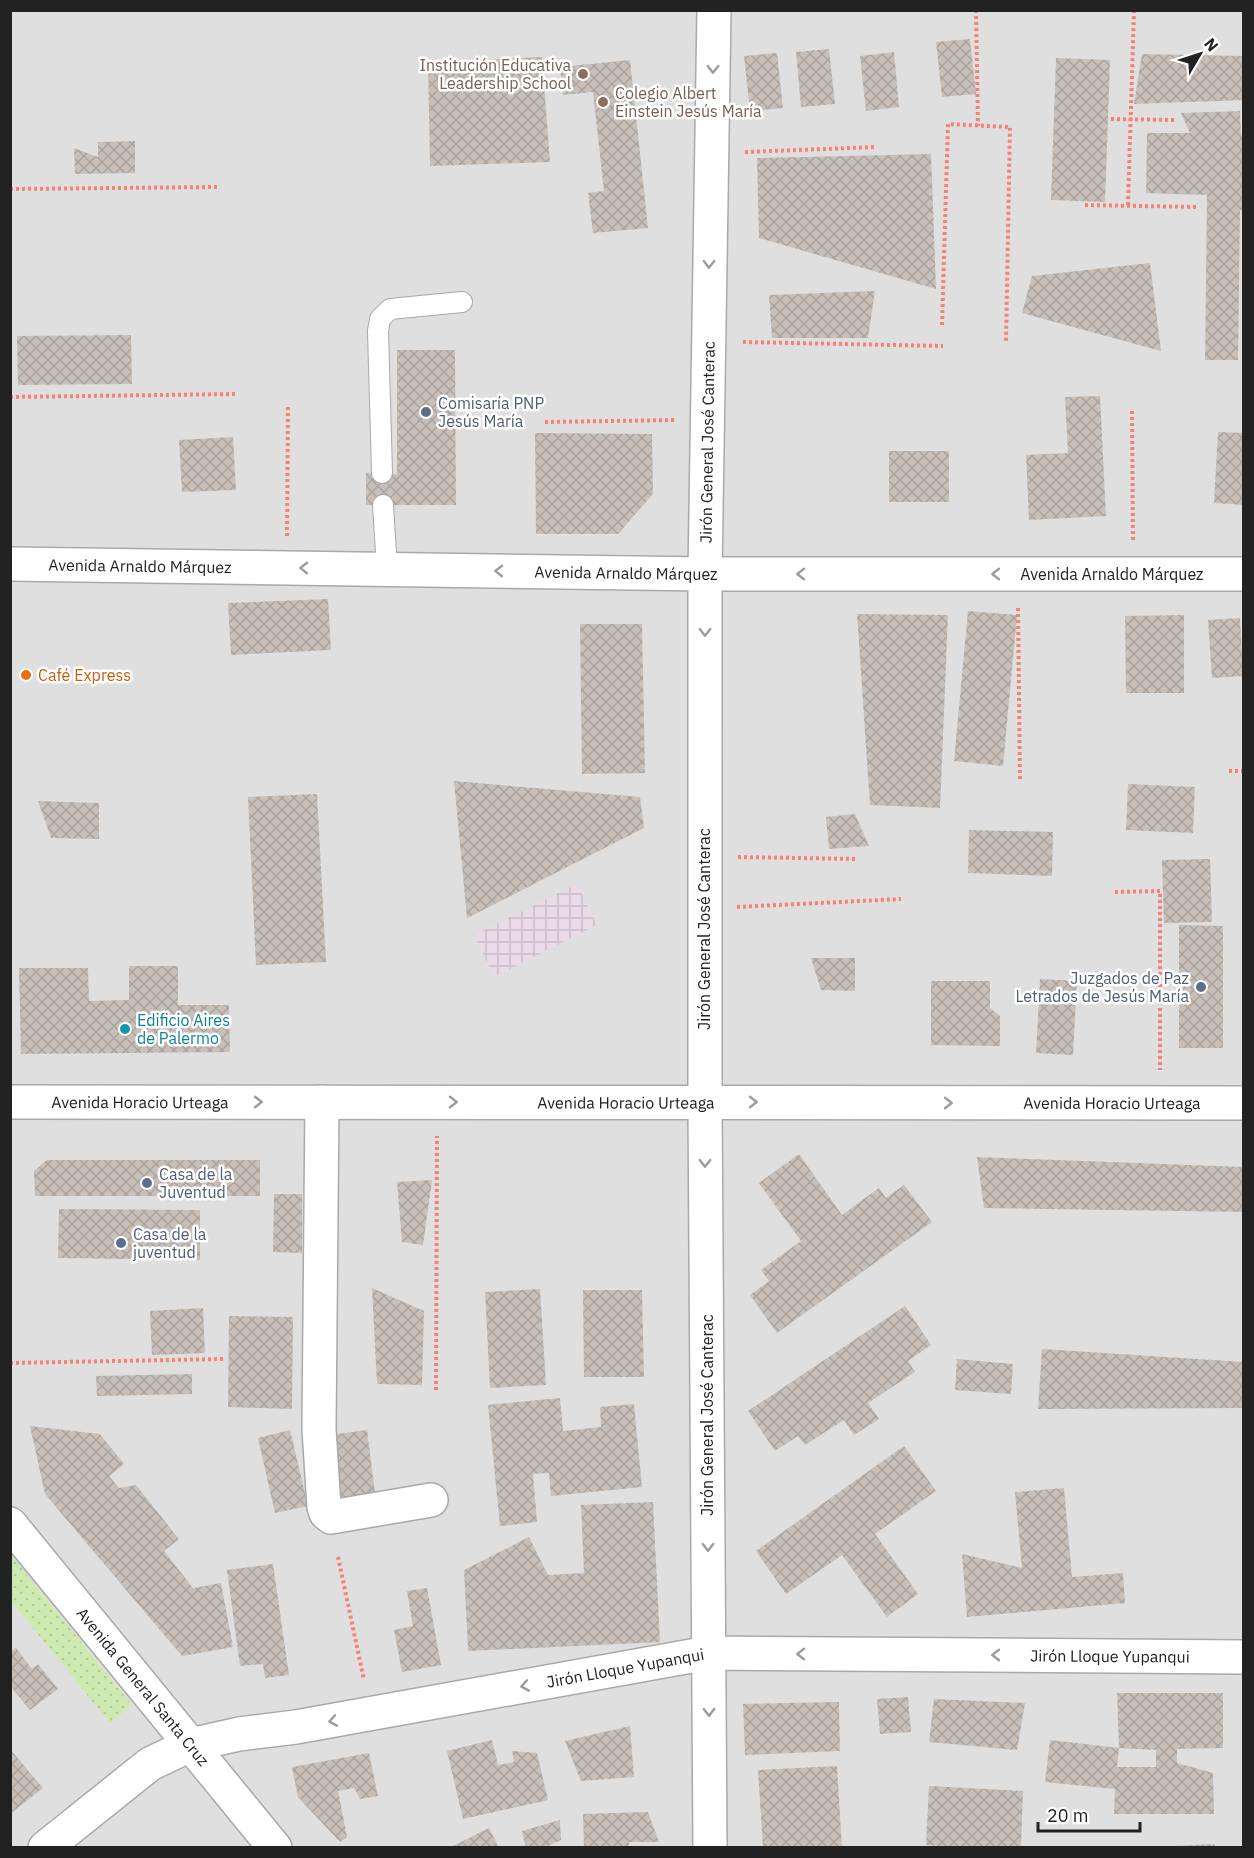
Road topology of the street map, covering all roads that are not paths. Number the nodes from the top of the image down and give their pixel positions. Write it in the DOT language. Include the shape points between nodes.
graph roads {
  1 [pos="714,10"];
  2 [pos="462,302"];
  3 [pos="382,473"];
  4 [pos="383,505"];
  5 [pos="10,564"];
  6 [pos="387,569"];
  7 [pos="705,574"];
  8 [pos="1244,574"];
  9 [pos="10,1102"];
  10 [pos="322,1102"];
  11 [pos="705,1102"];
  12 [pos="1244,1103"];
  13 [pos="431,1500"];
  14 [pos="10,1524"];
  15 [pos="708,1653"];
  16 [pos="1244,1657"];
  17 [pos="190,1745"];
  18 [pos="45,1848"];
  19 [pos="275,1848"];
  20 [pos="710,1848"];
  1 -- 7 [label="street, Jirón General José Canterac, one-way"];
  2 -- 3 [label="lane" via="390,309 380,319"];
  4 -- 6 [label="lane"];
  6 -- 5 [label="street, Avenida Arnaldo Márquez, one-way"];
  7 -- 6 [label="street, Avenida Arnaldo Márquez, one-way"];
  8 -- 7 [label="street, Avenida Arnaldo Márquez, one-way"];
  7 -- 11 [label="street, Jirón General José Canterac, one-way"];
  9 -- 10 [label="street, Avenida Horacio Urteaga, one-way"];
  10 -- 11 [label="street, Avenida Horacio Urteaga, one-way"];
  10 -- 13 [label="street" via="319,1430 324,1507 331,1517"];
  11 -- 12 [label="street, Avenida Horacio Urteaga, one-way"];
  11 -- 15 [label="street, Jirón General José Canterac, one-way"];
  14 -- 17 [label="street, Avenida General Santa Cruz"];
  16 -- 15 [label="street, Jirón Lloque Yupanqui, one-way"];
  15 -- 17 [label="street, Jirón Lloque Yupanqui, one-way"];
  15 -- 20 [label="street, Jirón General José Canterac, one-way"];
  17 -- 18 [label="street, Jirón Lloque Yupanqui" via="150,1764"];
  17 -- 19 [label="street, Avenida General Santa Cruz"];
}
